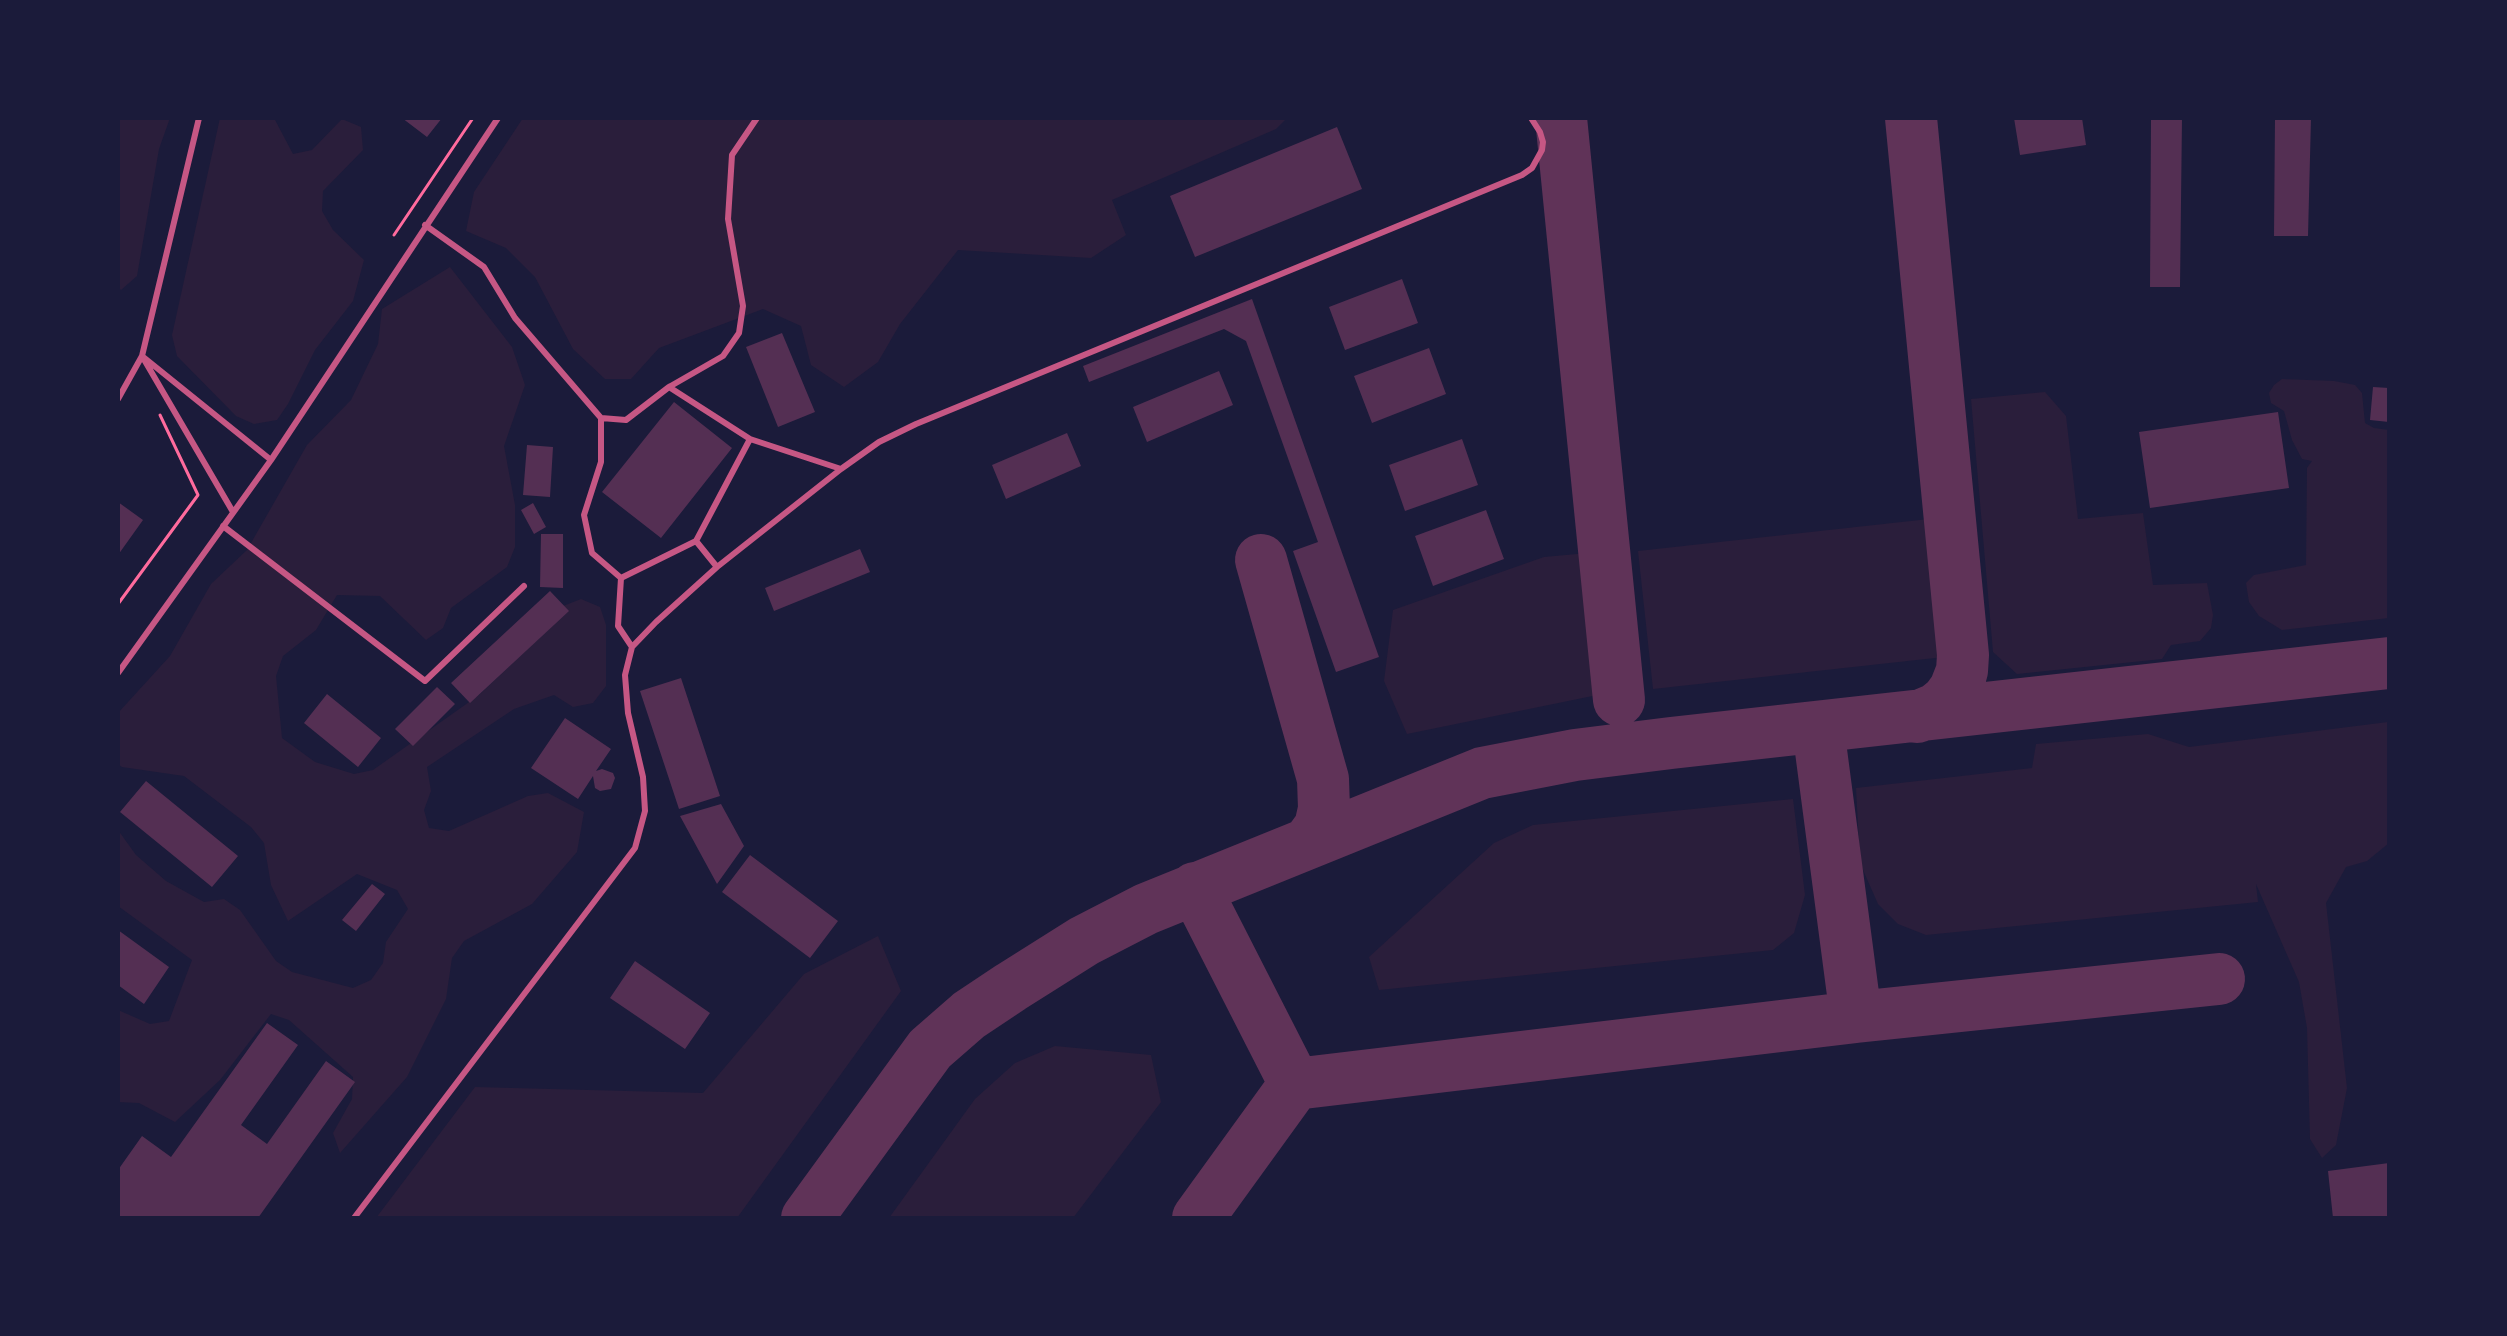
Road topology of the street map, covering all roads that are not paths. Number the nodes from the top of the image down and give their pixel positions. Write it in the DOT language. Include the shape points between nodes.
graph roads {
  1 [pos="199,118"];
  2 [pos="498,118"];
  3 [pos="757,118"];
  4 [pos="1531,118"];
  5 [pos="425,225"];
  6 [pos="142,356"];
  7 [pos="669,387"];
  8 [pos="118,399"];
  9 [pos="601,418"];
  10 [pos="750,439"];
  11 [pos="271,460"];
  12 [pos="841,469"];
  13 [pos="233,512"];
  14 [pos="223,526"];
  15 [pos="696,541"];
  16 [pos="717,567"];
  17 [pos="621,578"];
  18 [pos="524,586"];
  19 [pos="632,647"];
  20 [pos="118,673"];
  21 [pos="354,1218"];
  1 -- 6 [label="lane"];
  2 -- 5 [label="lane"];
  3 -- 7 [label="lane" via="732,155 728,219 743,306 739,333 723,356"];
  4 -- 12 [label="lane" via="1542,150 1522,175 916,424"];
  5 -- 9 [label="lane" via="484,267 515,318"];
  5 -- 11 [label="lane"];
  6 -- 8 [label="lane"];
  6 -- 11 [label="lane"];
  6 -- 13 [label="lane"];
  7 -- 9 [label="lane" via="626,420"];
  7 -- 10 [label="lane"];
  9 -- 17 [label="lane" via="601,462 584,515 592,553"];
  10 -- 12 [label="lane"];
  10 -- 15 [label="lane"];
  11 -- 13 [label="lane"];
  12 -- 16 [label="lane"];
  13 -- 14 [label="lane"];
  14 -- 18 [label="lane" via="425,681"];
  14 -- 20 [label="lane"];
  15 -- 16 [label="lane"];
  15 -- 17 [label="lane"];
  16 -- 19 [label="lane"];
  17 -- 19 [label="lane" via="618,626"];
  19 -- 21 [label="lane" via="625,675 628,713 645,811 635,848"];
}
